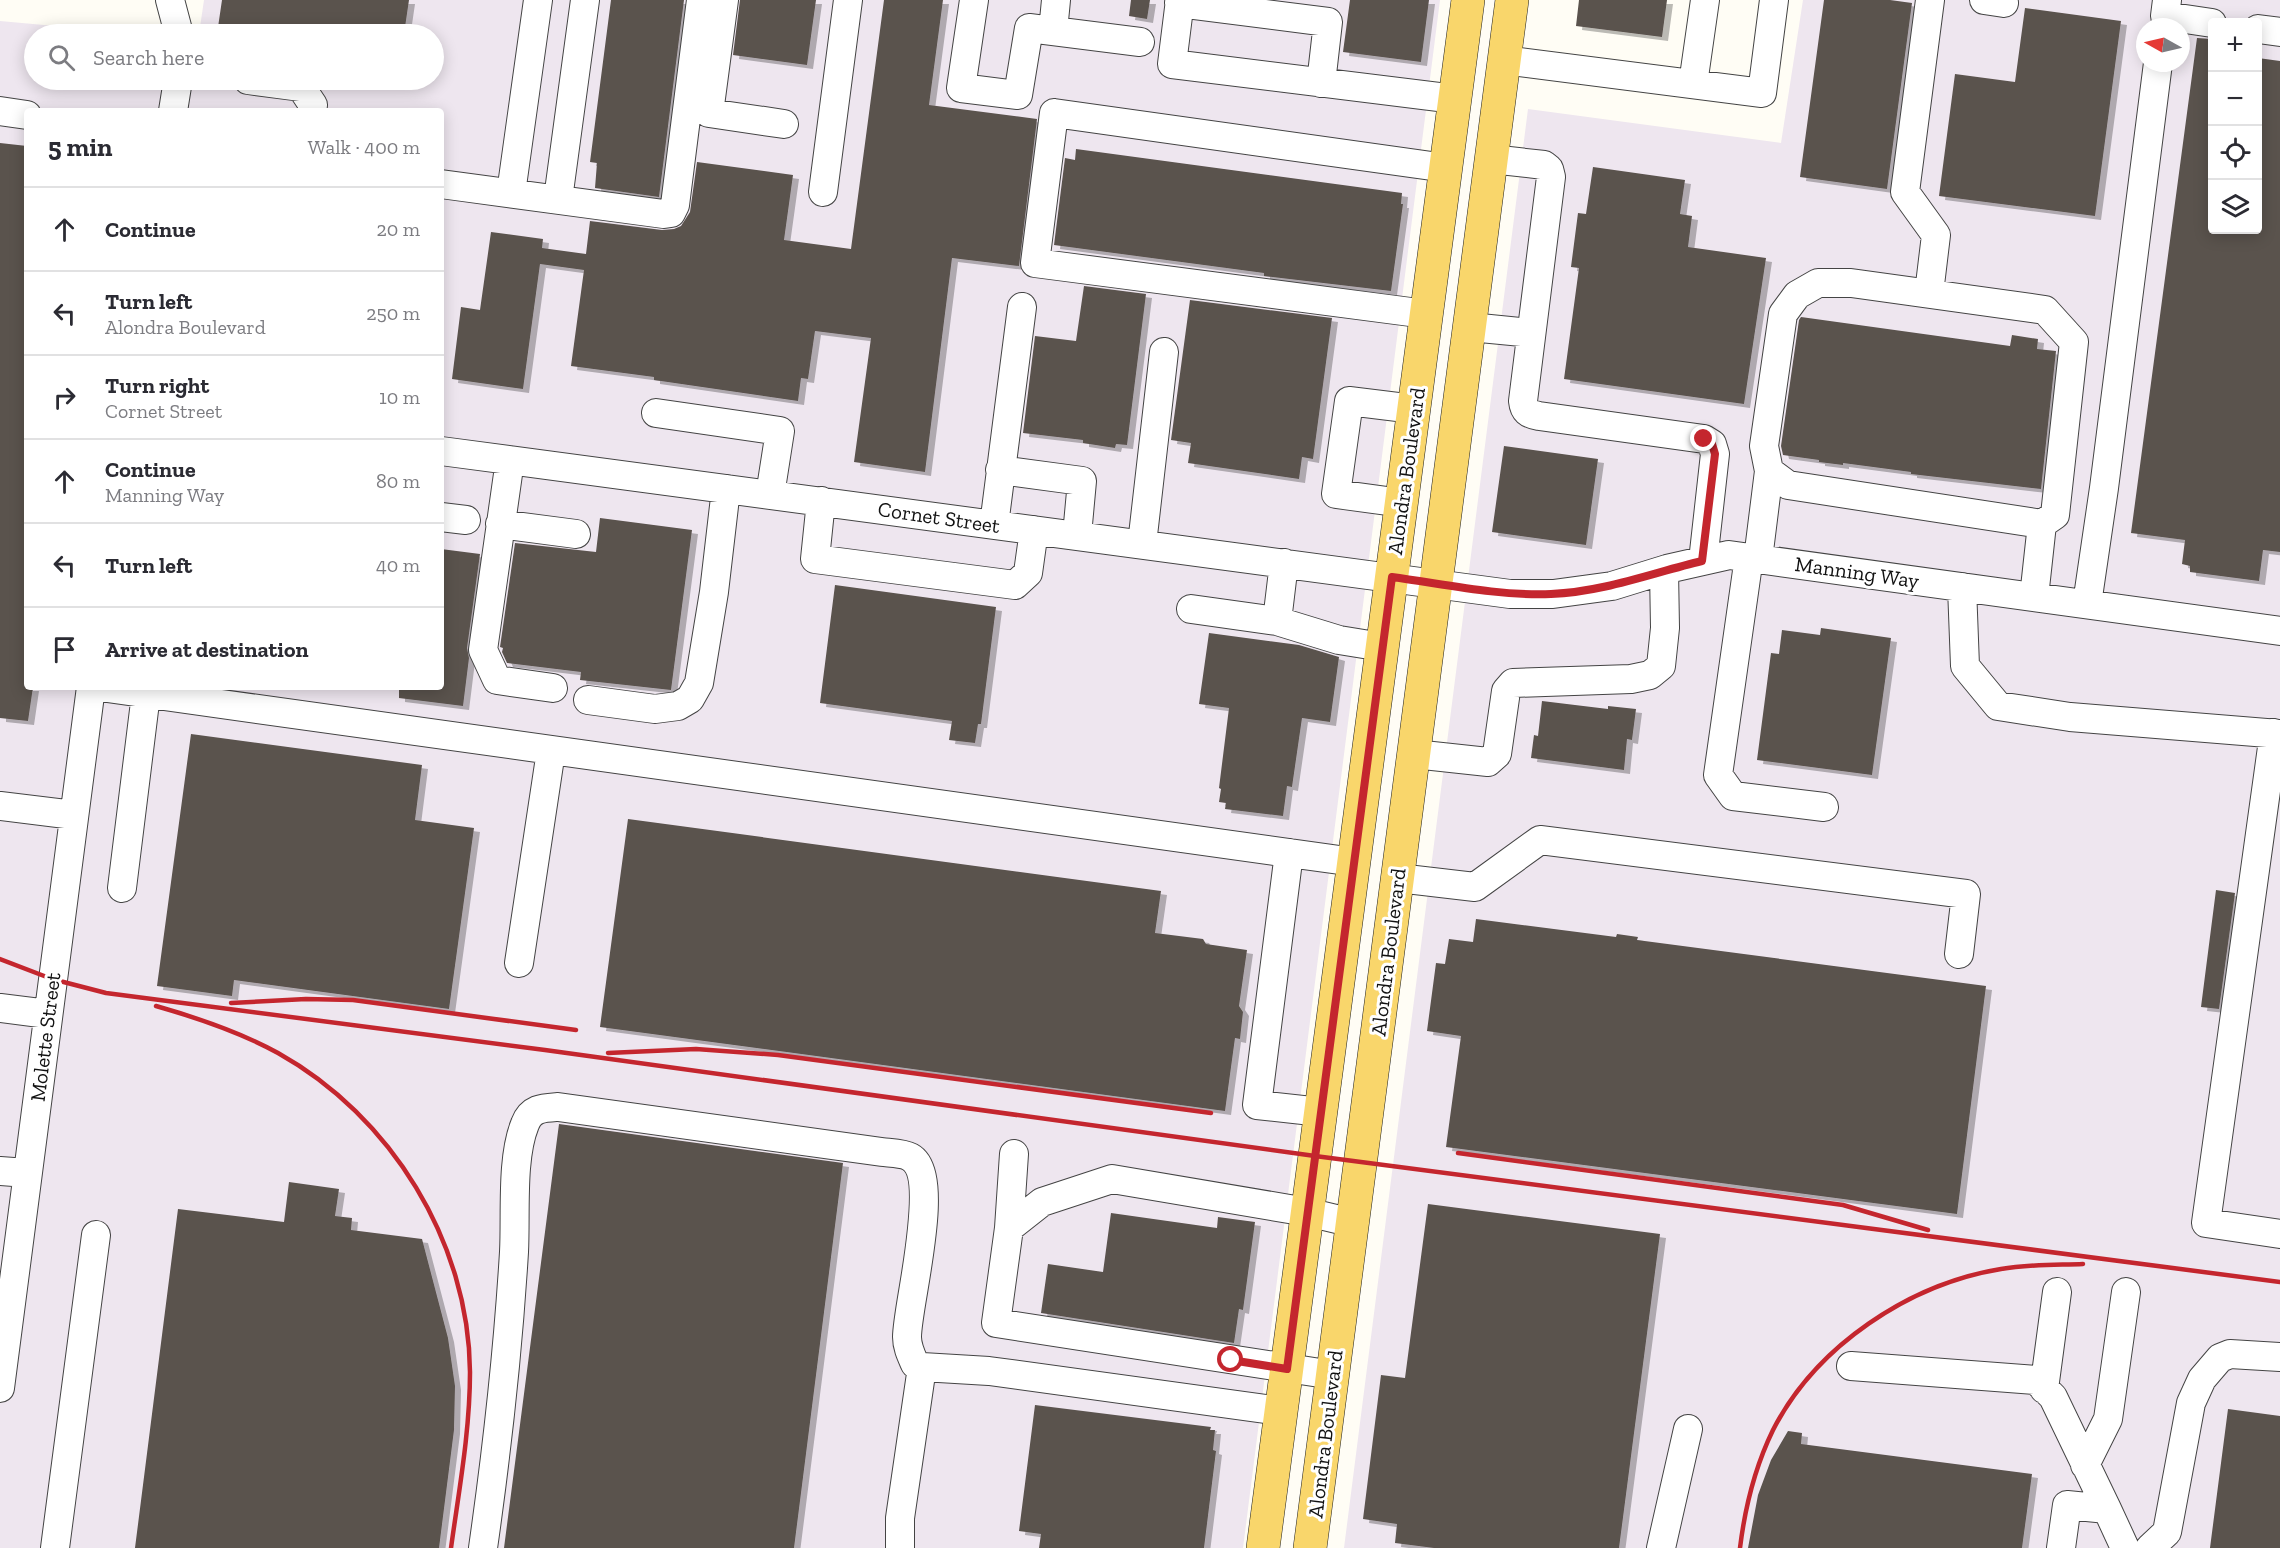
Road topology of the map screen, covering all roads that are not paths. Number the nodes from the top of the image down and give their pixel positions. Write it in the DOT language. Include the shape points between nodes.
graph roads {
  1 [pos="171,0"];
  2 [pos="538,0"];
  3 [pos="585,0"];
  4 [pos="701,0"];
  5 [pos="724,0"];
  6 [pos="848,0"];
  7 [pos="974,0"];
  8 [pos="1056,0"];
  9 [pos="1468,0"];
  10 [pos="1512,0"];
  11 [pos="1705,0"];
  12 [pos="1774,0"];
  13 [pos="1930,0"];
  14 [pos="1180,2"];
  15 [pos="2166,14"];
  16 [pos="2208,22"];
  17 [pos="177,24"];
  18 [pos="2262,30"];
  19 [pos="1053,31"];
  20 [pos="2280,32"];
  21 [pos="1140,42"];
  22 [pos="1504,60"];
  23 [pos="2157,72"];
  24 [pos="1321,83"];
  25 [pos="1693,84"];
  26 [pos="176,90"];
  27 [pos="303,90"];
  28 [pos="1455,99"];
  29 [pos="173,108"];
  30 [pos="313,108"];
  31 [pos="0,111"];
  32 [pos="24,115"];
  33 [pos="784,124"];
  34 [pos="1491,159"];
  35 [pos="1446,168"];
  36 [pos="444,184"];
  37 [pos="824,192"];
  38 [pos="511,193"];
  39 [pos="558,199"];
  40 [pos="1929,293"];
  41 [pos="1022,307"];
  42 [pos="1426,315"];
  43 [pos="1470,327"];
  44 [pos="1531,333"];
  45 [pos="1164,352"];
  46 [pos="1414,409"];
  47 [pos="656,413"];
  48 [pos="444,451"];
  49 [pos="510,460"];
  50 [pos="1000,470"];
  51 [pos="1769,471"];
  52 [pos="726,489"];
  53 [pos="770,495"];
  54 [pos="821,501"];
  55 [pos="1402,503"];
  56 [pos="500,524"];
  57 [pos="2042,524"];
  58 [pos="994,525"];
  59 [pos="1034,530"];
  60 [pos="576,534"];
  61 [pos="1077,535"];
  62 [pos="1142,544"];
  63 [pos="1753,558"];
  64 [pos="1702,561"];
  65 [pos="1284,563"];
  66 [pos="1664,570"];
  67 [pos="1392,577"];
  68 [pos="1436,583"];
  69 [pos="1962,587"];
  70 [pos="2034,597"];
  71 [pos="2087,604"];
  72 [pos="1191,609"];
  73 [pos="1277,621"];
  74 [pos="2280,630"];
  75 [pos="1382,647"];
  76 [pos="553,688"];
  77 [pos="92,690"];
  78 [pos="123,690"];
  79 [pos="146,693"];
  80 [pos="588,699"];
  81 [pos="2277,734"];
  82 [pos="551,751"];
  83 [pos="1414,754"];
  84 [pos="0,806"];
  85 [pos="1824,807"];
  86 [pos="74,815"];
  87 [pos="1289,853"];
  88 [pos="1354,862"];
  89 [pos="1398,878"];
  90 [pos="122,888"];
  91 [pos="1959,954"];
  92 [pos="519,963"];
  93 [pos="0,1008"];
  94 [pos="48,1014"];
  95 [pos="1321,1112"];
  96 [pos="1014,1154"];
  97 [pos="14,1172"];
  98 [pos="1307,1212"];
  99 [pos="1353,1223"];
  100 [pos="1009,1228"];
  101 [pos="2280,1234"];
  102 [pos="96,1235"];
  103 [pos="8,1261"];
  104 [pos="2057,1292"];
  105 [pos="2126,1292"];
  106 [pos="2280,1357"];
  107 [pos="1851,1366"];
  108 [pos="930,1367"];
  109 [pos="1287,1369"];
  110 [pos="1333,1375"];
  111 [pos="0,1388"];
  112 [pos="2044,1389"];
  113 [pos="1281,1411"];
  114 [pos="1327,1419"];
  115 [pos="1688,1429"];
  116 [pos="2085,1465"];
  117 [pos="2107,1509"];
  118 [pos="55,1548"];
  119 [pos="483,1548"];
  120 [pos="900,1548"];
  121 [pos="1263,1548"];
  122 [pos="1310,1548"];
  123 [pos="1661,1548"];
  124 [pos="2061,1548"];
  125 [pos="2125,1548"];
  126 [pos="2150,1548"];
  1 -- 17 [label="street"];
  2 -- 38 [label="street"];
  3 -- 39 [label="street"];
  4 -- 39 [label="street" via="672,212"];
  5 -- 33 [label="street" via="709,113"];
  6 -- 37 [label="street"];
  7 -- 19 [label="street" via="961,88 1018,96 1029,28"];
  8 -- 19 [label="street"];
  9 -- 28 [label="main road, Alondra Boulevard"];
  10 -- 22 [label="main road, Alondra Boulevard"];
  11 -- 25 [label="street"];
  12 -- 25 [label="street" via="1762,93"];
  13 -- 40 [label="street" via="1905,192 1936,236"];
  14 -- 24 [label="street" via="1328,22"];
  14 -- 24 [label="street" via="1172,64"];
  15 -- 16 [label="street"];
  18 -- 20 [label="street"];
  19 -- 21 [label="street"];
  22 -- 25 [label="street"];
  22 -- 34 [label="main road, Alondra Boulevard"];
  23 -- 71 [label="street"];
  24 -- 28 [label="street"];
  26 -- 29 [label="street"];
  27 -- 30 [label="street"];
  28 -- 35 [label="main road, Alondra Boulevard"];
  31 -- 32 [label="street"];
  34 -- 43 [label="main road, Alondra Boulevard"];
  34 -- 44 [label="street" via="1550,169"];
  35 -- 42 [label="main road, Alondra Boulevard"];
  35 -- 42 [label="street" via="1054,113 1035,263"];
  36 -- 38 [label="street"];
  38 -- 39 [label="street"];
  40 -- 51 [label="street" via="1818,283 1797,295 1783,314 1764,446"];
  40 -- 57 [label="street" via="2045,310 2074,342 2055,515"];
  41 -- 50 [label="street"];
  42 -- 46 [label="main road, Alondra Boulevard"];
  43 -- 44 [label="street"];
  43 -- 68 [label="main road, Alondra Boulevard"];
  44 -- 64 [label="street" via="1523,401 1529,415 1704,439 1712,444 1715,454"];
  45 -- 62 [label="street"];
  46 -- 55 [label="main road, Alondra Boulevard"];
  46 -- 55 [label="street" via="1349,401 1337,482 1336,494"];
  47 -- 53 [label="street" via="780,431"];
  48 -- 49 [label="street, Cornet Street"];
  49 -- 52 [label="street, Cornet Street"];
  49 -- 56 [label="street"];
  50 -- 58 [label="street"];
  50 -- 61 [label="street" via="1082,481"];
  51 -- 57 [label="street" via="1788,485"];
  51 -- 63 [label="street"];
  52 -- 53 [label="street, Cornet Street"];
  52 -- 80 [label="street" via="699,683 690,699 678,706 655,709"];
  53 -- 54 [label="street, Cornet Street"];
  54 -- 58 [label="street, Cornet Street"];
  54 -- 59 [label="street" via="815,559 1015,585 1028,573"];
  55 -- 67 [label="main road, Alondra Boulevard"];
  56 -- 60 [label="street"];
  56 -- 76 [label="street" via="483,650 497,681"];
  57 -- 70 [label="street"];
  58 -- 59 [label="street, Cornet Street"];
  59 -- 61 [label="street, Cornet Street"];
  61 -- 62 [label="street, Cornet Street"];
  62 -- 65 [label="street, Cornet Street"];
  63 -- 64 [label="street, Manning Way" via="1729,555"];
  63 -- 69 [label="street, Manning Way"];
  63 -- 85 [label="street" via="1718,775 1733,796"];
  64 -- 66 [label="street, Manning Way"];
  65 -- 67 [label="street, Cornet Street"];
  65 -- 73 [label="street"];
  66 -- 68 [label="street, Manning Way" via="1612,586 1553,594 1510,594"];
  66 -- 83 [label="street" via="1661,666 1650,675 1513,683 1506,691 1497,754 1488,762"];
  67 -- 68 [label="street, Cornet Street"];
  67 -- 75 [label="main road, Alondra Boulevard"];
  68 -- 83 [label="main road, Alondra Boulevard"];
  69 -- 70 [label="street, Manning Way"];
  69 -- 81 [label="street" via="1965,666 1998,706 2070,717"];
  70 -- 71 [label="street, Manning Way"];
  71 -- 74 [label="street, Manning Way"];
  72 -- 73 [label="street"];
  73 -- 75 [label="street" via="1339,640"];
  75 -- 88 [label="main road, Alondra Boulevard"];
  77 -- 86 [label="street, Molette Street"];
  78 -- 79 [label="street"];
  79 -- 82 [label="street"];
  79 -- 90 [label="street"];
  81 -- 101 [label="street" via="2206,1223"];
  82 -- 87 [label="street"];
  82 -- 92 [label="street"];
  83 -- 89 [label="main road, Alondra Boulevard"];
  84 -- 86 [label="street"];
  86 -- 94 [label="street, Molette Street"];
  87 -- 88 [label="street"];
  87 -- 95 [label="street" via="1257,1105"];
  88 -- 95 [label="main road, Alondra Boulevard"];
  89 -- 91 [label="street" via="1475,887 1540,840 1966,894"];
  89 -- 99 [label="main road, Alondra Boulevard"];
  93 -- 94 [label="street"];
  94 -- 97 [label="street, Molette Street"];
  95 -- 98 [label="main road, Alondra Boulevard"];
  96 -- 100 [label="street"];
  97 -- 103 [label="street, Molette Street"];
  98 -- 99 [label="street"];
  98 -- 100 [label="street" via="1112,1179 1042,1202"];
  98 -- 109 [label="main road, Alondra Boulevard"];
  99 -- 110 [label="main road, Alondra Boulevard"];
  100 -- 109 [label="street" via="996,1323"];
  102 -- 118 [label="street"];
  103 -- 111 [label="street, Molette Street"];
  104 -- 112 [label="street"];
  105 -- 116 [label="street" via="2108,1419"];
  106 -- 126 [label="street" via="2230,1354 2220,1358 2202,1378 2191,1403 2167,1532"];
  107 -- 112 [label="street" via="2036,1380"];
  108 -- 113 [label="street" via="989,1371"];
  108 -- 119 [label="street" via="915,1364 907,1339 924,1223 923,1182 918,1165 910,1157 558,1107 531,1112 517,1168 503,1383"];
  108 -- 120 [label="street" via="900,1518"];
  109 -- 110 [label="street"];
  109 -- 113 [label="main road, Alondra Boulevard"];
  110 -- 114 [label="main road, Alondra Boulevard"];
  112 -- 116 [label="street" via="2052,1397"];
  113 -- 114 [label="main road"];
  113 -- 121 [label="main road, Alondra Boulevard"];
  114 -- 122 [label="main road, Alondra Boulevard"];
  115 -- 123 [label="street"];
  116 -- 117 [label="street"];
  117 -- 124 [label="street" via="2067,1504"];
  117 -- 125 [label="street"];
}
